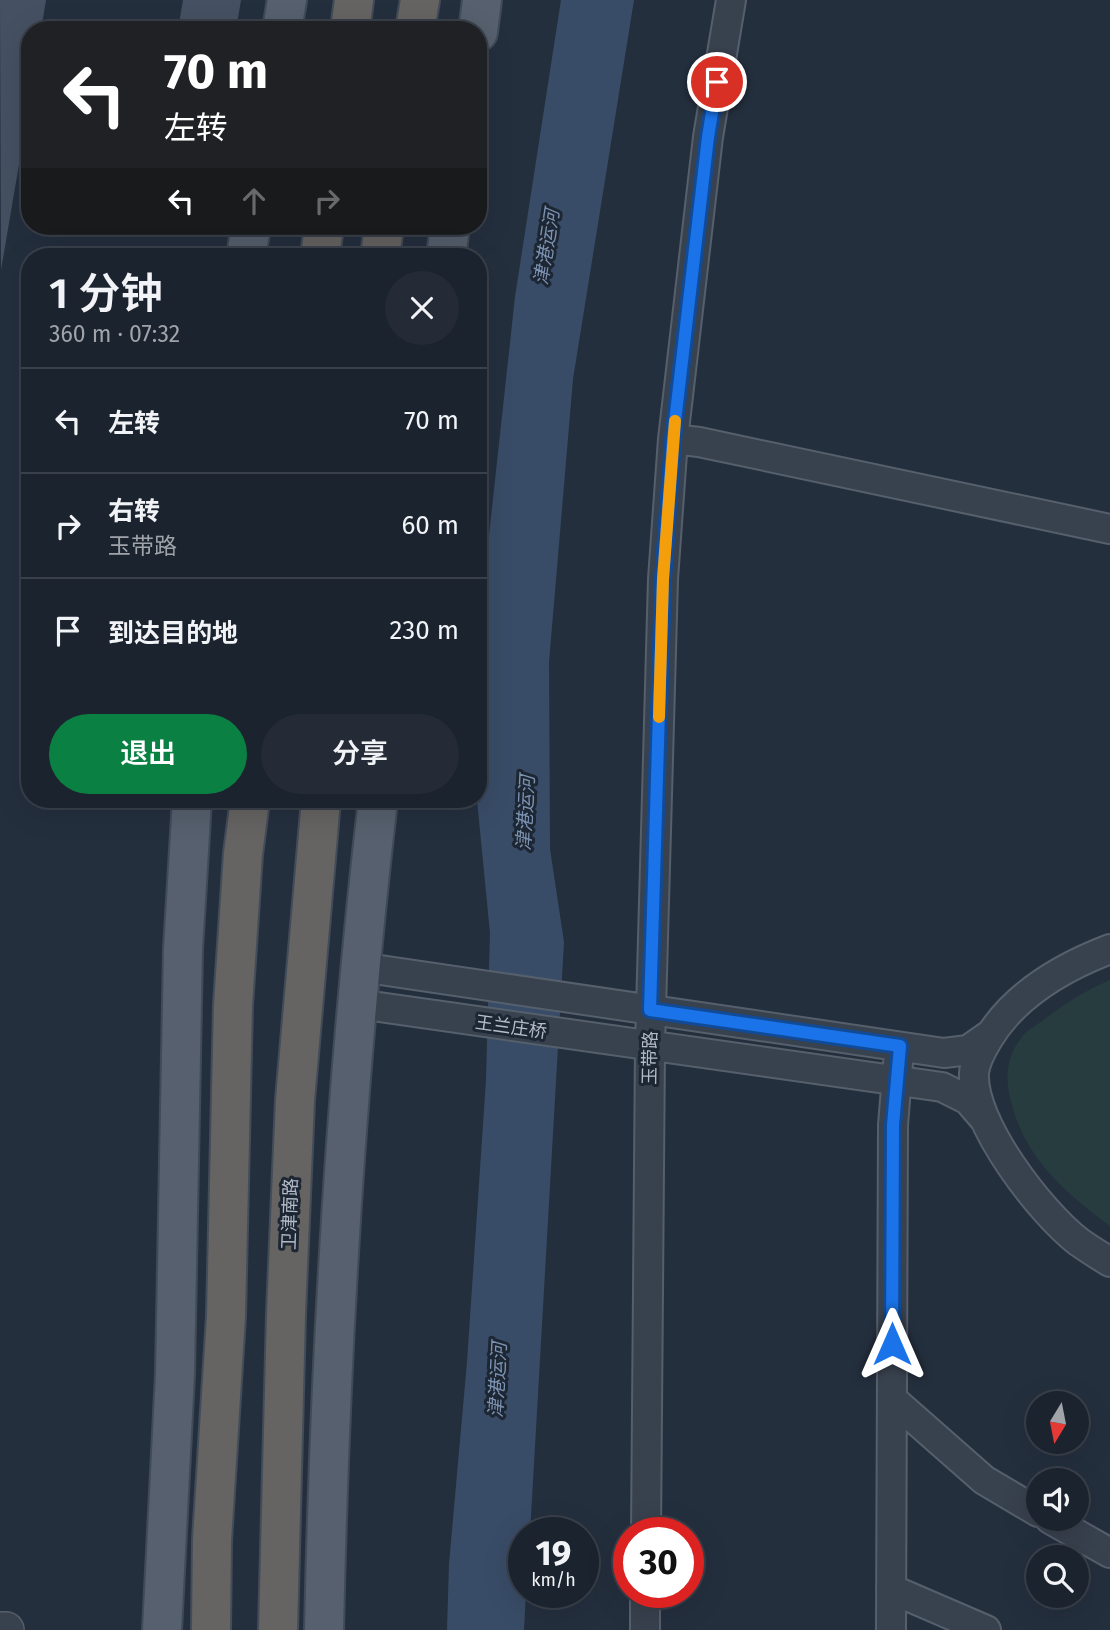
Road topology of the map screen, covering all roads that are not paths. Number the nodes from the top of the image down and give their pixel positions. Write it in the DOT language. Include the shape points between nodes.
graph roads {
  1 [pos="288,0"];
  2 [pos="354,0"];
  3 [pos="420,0"];
  4 [pos="482,0"];
  5 [pos="731,0"];
  6 [pos="284,21"];
  7 [pos="351,21"];
  8 [pos="416,21"];
  9 [pos="479,21"];
  10 [pos="673,439"];
  11 [pos="1110,529"];
  12 [pos="191,808"];
  13 [pos="235,808"];
  14 [pos="249,808"];
  15 [pos="320,808"];
  16 [pos="377,808"];
  17 [pos="243,854"];
  18 [pos="1110,949"];
  19 [pos="359,986"];
  20 [pos="650,1010"];
  21 [pos="991,1034"];
  22 [pos="650,1046"];
  23 [pos="900,1046"];
  24 [pos="897,1082"];
  25 [pos="986,1121"];
  26 [pos="1110,1262"];
  27 [pos="892,1399"];
  28 [pos="1026,1505"];
  29 [pos="646,1517"];
  30 [pos="1071,1531"];
  31 [pos="1110,1553"];
  32 [pos="891,1589"];
  33 [pos="645,1608"];
  34 [pos="0,1630"];
  35 [pos="6,1630"];
  36 [pos="162,1630"];
  37 [pos="211,1630"];
  38 [pos="278,1630"];
  39 [pos="324,1630"];
  40 [pos="645,1630"];
  41 [pos="891,1630"];
  42 [pos="986,1630"];
  1 -- 6 [label="main road"];
  2 -- 7 [label="highway"];
  3 -- 8 [label="highway"];
  4 -- 9 [label="main road"];
  5 -- 10 [label="street, 玉带路" via="708,137"];
  10 -- 11 [label="street"];
  10 -- 20 [label="street, 玉带路" via="663,579"];
  12 -- 36 [label="main road" via="183,949 175,1374"];
  13 -- 17 [label="main road"];
  14 -- 17 [label="highway"];
  15 -- 38 [label="highway, 卫津南路" via="295,1100"];
  16 -- 19 [label="main road"];
  17 -- 37 [label="highway" via="233,1005 226,1316"];
  18 -- 21 [label="street" via="1031,991"];
  19 -- 20 [label="street, 王兰庄桥" via="449,982"];
  19 -- 22 [label="street, 王兰庄桥" via="446,1017"];
  19 -- 39 [label="main road" via="347,1107"];
  20 -- 22 [label="street, 玉带路"];
  20 -- 23 [label="street, 王兰庄桥"];
  21 -- 23 [label="street, 王兰庄桥" via="955,1053"];
  21 -- 25 [label="street" via="974,1073"];
  22 -- 24 [label="street, 王兰庄桥"];
  22 -- 29 [label="street, 玉带路"];
  23 -- 24 [label="street"];
  24 -- 25 [label="street, 王兰庄桥" via="957,1093"];
  24 -- 27 [label="street"];
  25 -- 26 [label="street" via="1040,1203 1078,1241"];
  27 -- 28 [label="street" via="984,1480"];
  27 -- 32 [label="street"];
  30 -- 31 [label="street"];
  32 -- 41 [label="street"];
  32 -- 42 [label="street"];
  33 -- 40 [label="street"];
  34 -- 35 [label="street"];
}
